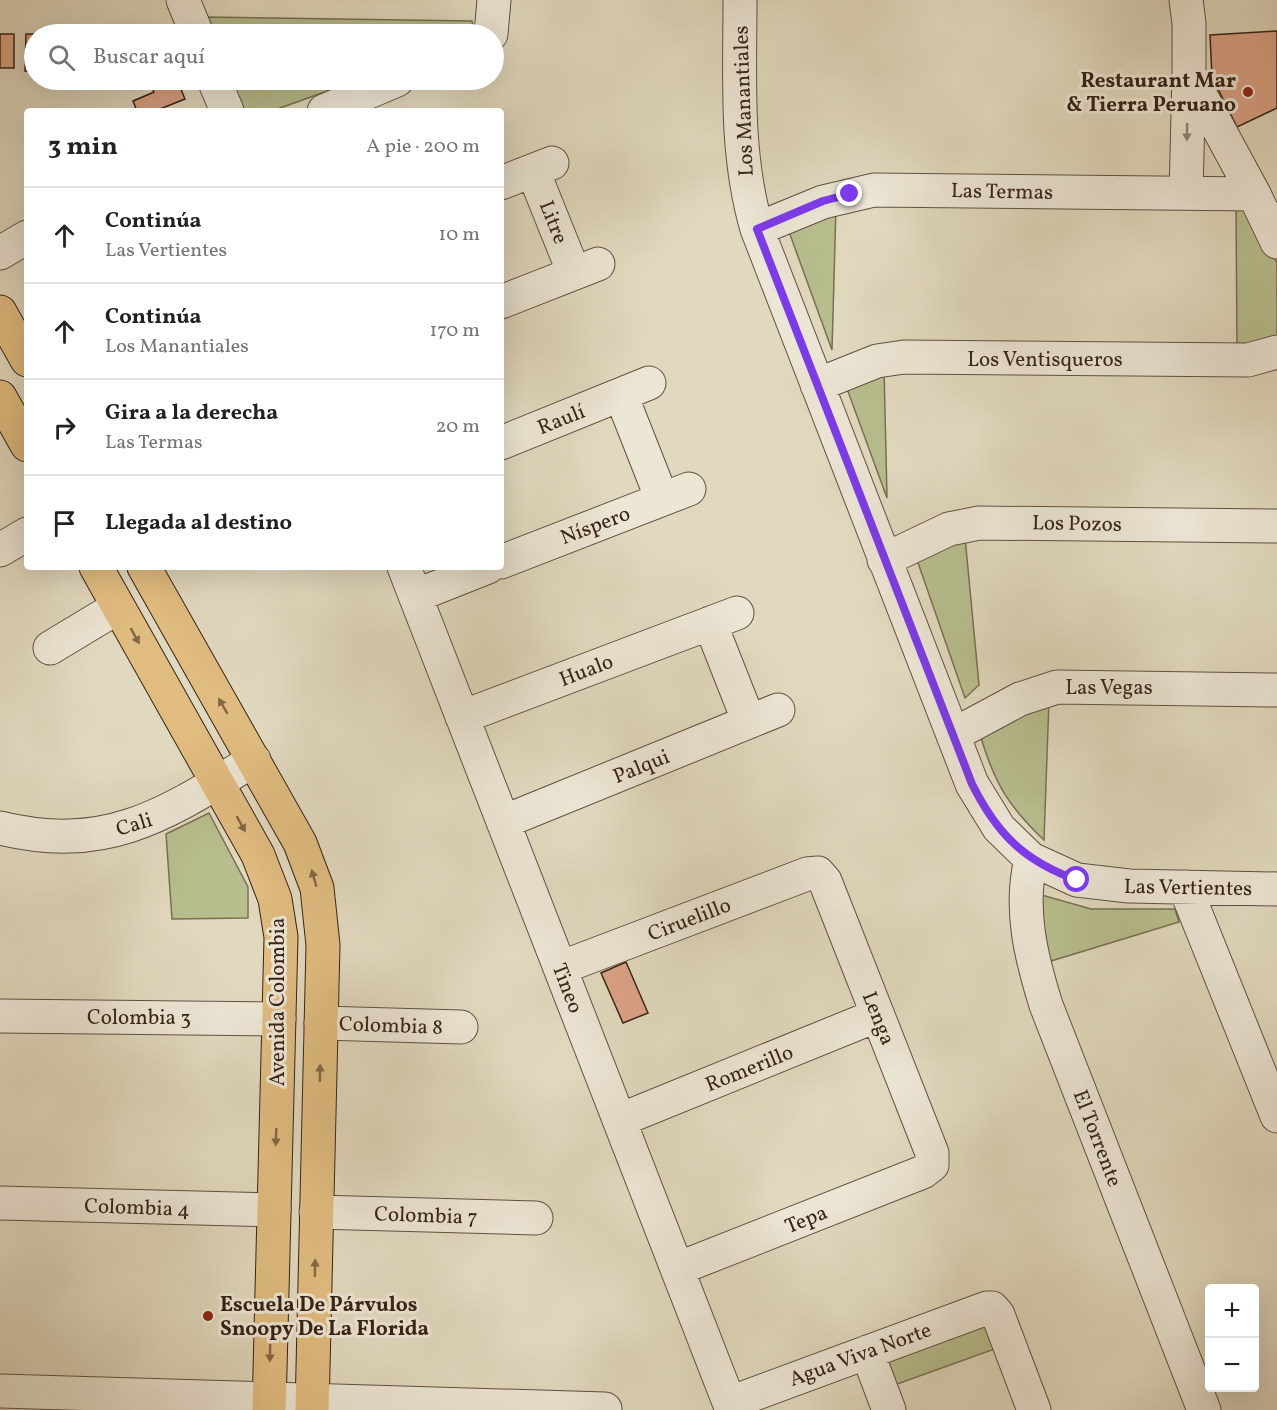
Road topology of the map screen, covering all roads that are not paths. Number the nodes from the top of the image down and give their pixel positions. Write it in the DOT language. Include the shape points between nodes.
graph roads {
  1 [pos="183,0"];
  2 [pos="494,0"];
  3 [pos="740,0"];
  4 [pos="1186,0"];
  5 [pos="193,24"];
  6 [pos="492,24"];
  7 [pos="1189,74"];
  8 [pos="218,90"];
  9 [pos="373,90"];
  10 [pos="225,108"];
  11 [pos="331,108"];
  12 [pos="504,182"];
  13 [pos="1186,194"];
  14 [pos="1254,194"];
  15 [pos="757,229"];
  16 [pos="24,239"];
  17 [pos="1277,242"];
  18 [pos="0,253"];
  19 [pos="504,301"];
  20 [pos="0,312"];
  21 [pos="1277,352"];
  22 [pos="24,355"];
  23 [pos="817,385"];
  24 [pos="0,397"];
  25 [pos="24,440"];
  26 [pos="504,442"];
  27 [pos="676,494"];
  28 [pos="1277,526"];
  29 [pos="24,536"];
  30 [pos="0,550"];
  31 [pos="884,560"];
  32 [pos="504,561"];
  33 [pos="98,570"];
  34 [pos="146,570"];
  35 [pos="472,570"];
  36 [pos="410,581"];
  37 [pos="118,607"];
  38 [pos="50,648"];
  39 [pos="1277,690"];
  40 [pos="764,716"];
  41 [pos="462,717"];
  42 [pos="953,735"];
  43 [pos="254,760"];
  44 [pos="217,782"];
  45 [pos="503,822"];
  46 [pos="0,828"];
  47 [pos="1031,859"];
  48 [pos="818,873"];
  49 [pos="1185,887"];
  50 [pos="1277,889"];
  51 [pos="560,968"];
  52 [pos="878,1015"];
  53 [pos="0,1016"];
  54 [pos="279,1019"];
  55 [pos="321,1023"];
  56 [pos="461,1027"];
  57 [pos="1277,1116"];
  58 [pos="620,1120"];
  59 [pos="932,1165"];
  60 [pos="0,1203"];
  61 [pos="274,1210"];
  62 [pos="316,1212"];
  63 [pos="536,1218"];
  64 [pos="677,1269"];
  65 [pos="867,1352"];
  66 [pos="0,1391"];
  67 [pos="269,1404"];
  68 [pos="312,1405"];
  69 [pos="731,1407"];
  70 [pos="605,1408"];
  71 [pos="890,1410"];
  72 [pos="1034,1410"];
  73 [pos="1204,1410"];
  1 -- 5 [label="street"];
  2 -- 6 [label="street"];
  3 -- 15 [label="street, Los Manantiales" via="740,144"];
  4 -- 7 [label="street"];
  7 -- 13 [label="street, one-way"];
  7 -- 14 [label="street"];
  8 -- 10 [label="street"];
  9 -- 11 [label="street"];
  12 -- 19 [label="street, Litre" via="544,166 586,268"];
  13 -- 14 [label="street, Las Termas"];
  13 -- 15 [label="street, Las Termas" via="874,190 823,201"];
  14 -- 17 [label="street"];
  15 -- 23 [label="street, Los Manantiales"];
  16 -- 18 [label="street"];
  20 -- 22 [label="main road"];
  21 -- 23 [label="street, Los Ventisqueros" via="1248,360 896,358 877,361"];
  23 -- 31 [label="street, Los Manantiales"];
  24 -- 25 [label="main road"];
  26 -- 27 [label="street, Raulí" via="635,389"];
  27 -- 32 [label="street, Níspero"];
  28 -- 31 [label="street, Los Pozos" via="979,523 949,529"];
  29 -- 30 [label="street"];
  31 -- 42 [label="street, Los Manantiales"];
  33 -- 37 [label="main road, Avenida Colombia"];
  43 -- 34 [label="main road, Avenida Colombia, one-way"];
  35 -- 36 [label="street"];
  36 -- 41 [label="street, Tineo"];
  37 -- 38 [label="street"];
  37 -- 44 [label="main road, Avenida Colombia, one-way"];
  39 -- 42 [label="street, Las Vegas" via="1057,687 1026,696"];
  40 -- 41 [label="street, Hualo" via="724,618"];
  40 -- 45 [label="street, Palqui"];
  41 -- 45 [label="street, Tineo"];
  42 -- 47 [label="street, Los Manantiales" via="984,807"];
  43 -- 44 [label="street, Cali"];
  55 -- 43 [label="main road, Avenida Colombia, one-way" via="322,926 317,888 300,843"];
  44 -- 46 [label="street, Cali" via="166,813 126,829 67,837"];
  44 -- 54 [label="main road, Avenida Colombia, one-way" via="258,855 275,899 281,936"];
  45 -- 51 [label="street, Tineo"];
  47 -- 49 [label="street, Las Vertientes" via="1053,871 1103,885"];
  47 -- 73 [label="street, El Torrente" via="1025,910 1046,1005"];
  48 -- 51 [label="street, Ciruelillo"];
  48 -- 52 [label="street, Lenga" via="825,881"];
  49 -- 50 [label="street, Las Vertientes"];
  49 -- 57 [label="street"];
  51 -- 58 [label="street, Tineo"];
  52 -- 58 [label="street, Romerillo"];
  52 -- 59 [label="street, Lenga" via="932,1153"];
  53 -- 54 [label="street, Colombia 3"];
  54 -- 61 [label="main road, Avenida Colombia, one-way"];
  55 -- 56 [label="street, Colombia 8"];
  62 -- 55 [label="main road, Avenida Colombia, one-way"];
  58 -- 64 [label="street, Tineo"];
  59 -- 64 [label="street, Tepa" via="923,1172"];
  60 -- 61 [label="street, Colombia 4"];
  61 -- 67 [label="main road, Avenida Colombia, one-way"];
  62 -- 63 [label="street, Colombia 7"];
  68 -- 62 [label="main road, Avenida Colombia, one-way"];
  64 -- 69 [label="street, Tineo"];
  65 -- 69 [label="street, Agua Viva Norte"];
  65 -- 71 [label="street"];
  65 -- 72 [label="street, Agua Viva Norte" via="992,1308"];
  66 -- 67 [label="street"];
  67 -- 68 [label="street"];
  68 -- 70 [label="street"];
}
